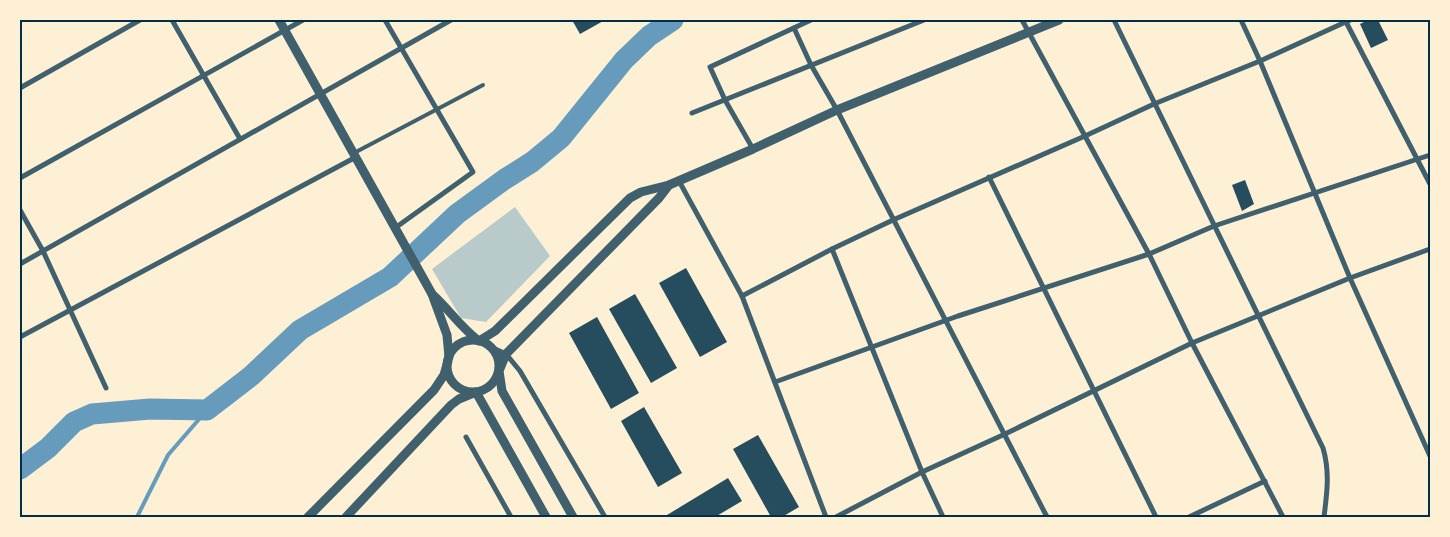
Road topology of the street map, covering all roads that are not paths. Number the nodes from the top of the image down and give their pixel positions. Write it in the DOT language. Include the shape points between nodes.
graph roads {
  1 [pos="140,20"];
  2 [pos="172,20"];
  3 [pos="280,20"];
  4 [pos="304,20"];
  5 [pos="385,20"];
  6 [pos="450,20"];
  7 [pos="811,20"];
  8 [pos="924,20"];
  9 [pos="1022,20"];
  10 [pos="1059,20"];
  11 [pos="1114,20"];
  12 [pos="1241,20"];
  13 [pos="1347,21"];
  14 [pos="794,28"];
  15 [pos="285,30"];
  16 [pos="1029,32"];
  17 [pos="401,48"];
  18 [pos="1260,61"];
  19 [pos="811,65"];
  20 [pos="203,76"];
  21 [pos="483,85"];
  22 [pos="20,88"];
  23 [pos="321,93"];
  24 [pos="725,100"];
  25 [pos="1154,104"];
  26 [pos="436,110"];
  27 [pos="837,110"];
  28 [pos="692,113"];
  29 [pos="1086,136"];
  30 [pos="240,139"];
  31 [pos="753,149"];
  32 [pos="355,155"];
  33 [pos="1430,155"];
  34 [pos="1417,160"];
  35 [pos="20,178"];
  36 [pos="989,178"];
  37 [pos="679,181"];
  38 [pos="1430,184"];
  39 [pos="668,185"];
  40 [pos="1316,193"];
  41 [pos="20,210"];
  42 [pos="893,220"];
  43 [pos="1214,226"];
  44 [pos="395,228"];
  45 [pos="832,249"];
  46 [pos="1430,249"];
  47 [pos="43,251"];
  48 [pos="1149,254"];
  49 [pos="20,264"];
  50 [pos="1350,278"];
  51 [pos="1043,288"];
  52 [pos="432,294"];
  53 [pos="742,296"];
  54 [pos="70,309"];
  55 [pos="1258,316"];
  56 [pos="945,320"];
  57 [pos="20,337"];
  58 [pos="478,341"];
  59 [pos="1192,343"];
  60 [pos="870,347"];
  61 [pos="492,348"];
  62 [pos="506,354"];
  63 [pos="448,359"];
  64 [pos="499,371"];
  65 [pos="775,382"];
  66 [pos="106,388"];
  67 [pos="476,392"];
  68 [pos="1094,392"];
  69 [pos="1005,434"];
  70 [pos="466,437"];
  71 [pos="1430,456"];
  72 [pos="922,472"];
  73 [pos="1265,481"];
  74 [pos="308,517"];
  75 [pos="346,517"];
  76 [pos="511,517"];
  77 [pos="546,517"];
  78 [pos="572,517"];
  79 [pos="606,517"];
  80 [pos="826,517"];
  81 [pos="836,517"];
  82 [pos="942,517"];
  83 [pos="1047,517"];
  84 [pos="1156,517"];
  85 [pos="1188,517"];
  86 [pos="1283,517"];
  87 [pos="1324,517"];
  1 -- 22 [label="street"];
  2 -- 20 [label="street"];
  3 -- 15 [label="street"];
  4 -- 15 [label="street"];
  5 -- 17 [label="street"];
  6 -- 17 [label="street"];
  7 -- 14 [label="street"];
  8 -- 19 [label="street"];
  9 -- 16 [label="street"];
  10 -- 16 [label="street"];
  11 -- 25 [label="street"];
  12 -- 18 [label="street"];
  13 -- 18 [label="street"];
  13 -- 34 [label="street"];
  14 -- 19 [label="street"];
  14 -- 24 [label="street" via="710,68"];
  15 -- 20 [label="street"];
  15 -- 23 [label="street"];
  16 -- 27 [label="street"];
  16 -- 29 [label="street"];
  17 -- 23 [label="street"];
  17 -- 26 [label="street"];
  18 -- 25 [label="street"];
  18 -- 40 [label="street"];
  19 -- 24 [label="street"];
  19 -- 27 [label="street"];
  20 -- 30 [label="street"];
  20 -- 35 [label="street"];
  21 -- 26 [label="lane"];
  23 -- 30 [label="street"];
  23 -- 32 [label="street"];
  24 -- 28 [label="street"];
  24 -- 31 [label="street"];
  25 -- 29 [label="street"];
  25 -- 43 [label="street"];
  26 -- 32 [label="lane"];
  26 -- 44 [label="street" via="473,172"];
  27 -- 31 [label="street"];
  27 -- 42 [label="street"];
  29 -- 36 [label="street"];
  29 -- 48 [label="street"];
  30 -- 47 [label="street"];
  31 -- 37 [label="street"];
  32 -- 44 [label="street"];
  32 -- 54 [label="street"];
  33 -- 34 [label="street"];
  34 -- 38 [label="street"];
  34 -- 40 [label="street"];
  36 -- 42 [label="street"];
  36 -- 51 [label="street"];
  37 -- 39 [label="street"];
  37 -- 53 [label="street"];
  39 -- 58 [label="street" via="630,198 495,331"];
  39 -- 62 [label="street"];
  40 -- 43 [label="street"];
  40 -- 50 [label="street"];
  41 -- 47 [label="street"];
  42 -- 45 [label="street"];
  42 -- 56 [label="street"];
  43 -- 48 [label="street"];
  43 -- 55 [label="street"];
  44 -- 52 [label="street"];
  45 -- 53 [label="street"];
  45 -- 60 [label="street"];
  46 -- 50 [label="street"];
  47 -- 49 [label="street"];
  47 -- 54 [label="street"];
  48 -- 51 [label="street"];
  48 -- 59 [label="street"];
  50 -- 55 [label="street"];
  50 -- 71 [label="street"];
  51 -- 56 [label="street"];
  51 -- 68 [label="street"];
  52 -- 58 [label="street"];
  52 -- 63 [label="street" via="447,335"];
  53 -- 65 [label="street"];
  54 -- 57 [label="street"];
  54 -- 66 [label="street"];
  55 -- 59 [label="street"];
  55 -- 87 [label="street" via="1323,448 1328,468"];
  56 -- 60 [label="street"];
  56 -- 69 [label="street"];
  58 -- 61 [label="street"];
  58 -- 63 [label="street" via="459,344"];
  59 -- 68 [label="street"];
  59 -- 73 [label="street"];
  60 -- 65 [label="street"];
  60 -- 72 [label="street"];
  61 -- 62 [label="street"];
  61 -- 64 [label="street" via="498,359"];
  62 -- 64 [label="street"];
  62 -- 79 [label="street" via="520,371"];
  63 -- 67 [label="street" via="448,373 454,384 464,391"];
  63 -- 74 [label="street" via="444,375 434,390"];
  64 -- 67 [label="street" via="491,385"];
  64 -- 78 [label="street" via="502,391"];
  65 -- 80 [label="street"];
  67 -- 75 [label="street" via="451,405"];
  67 -- 77 [label="street"];
  68 -- 69 [label="street"];
  68 -- 84 [label="street"];
  69 -- 72 [label="street"];
  69 -- 83 [label="street"];
  70 -- 76 [label="street"];
  72 -- 81 [label="street"];
  72 -- 82 [label="street"];
  73 -- 85 [label="street"];
  73 -- 86 [label="street"];
}
